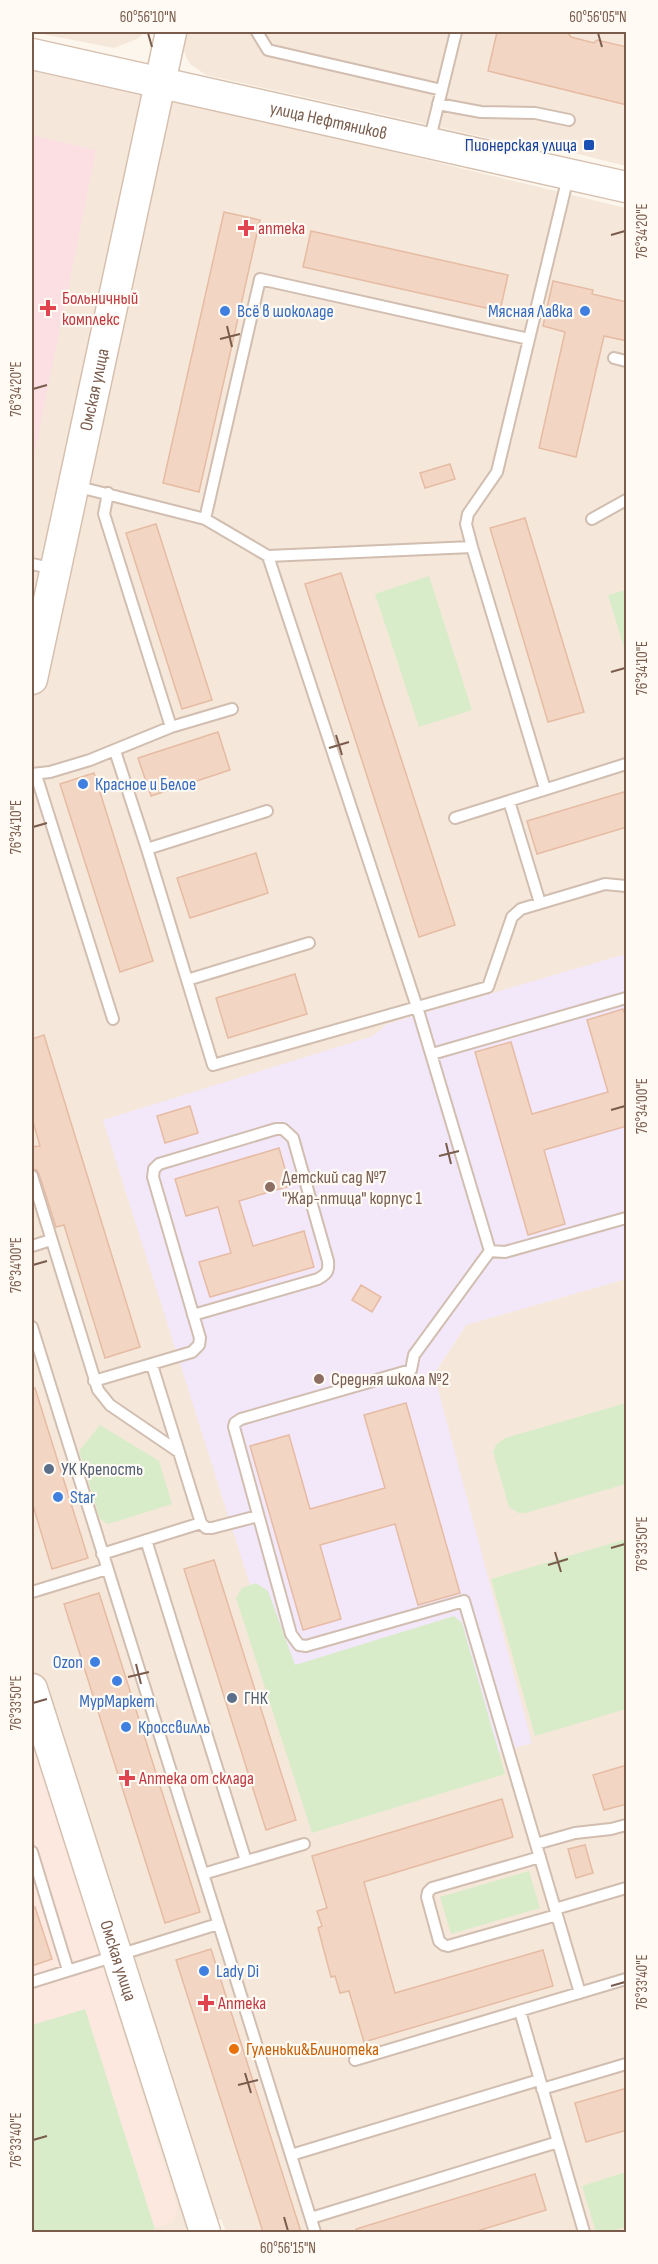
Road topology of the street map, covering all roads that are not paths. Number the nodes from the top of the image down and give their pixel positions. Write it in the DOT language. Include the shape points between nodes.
graph roads {
  1 [pos="171,32"];
  2 [pos="257,32"];
  3 [pos="456,32"];
  4 [pos="32,54"];
  5 [pos="159,82"];
  6 [pos="442,90"];
  7 [pos="438,104"];
  8 [pos="569,120"];
  9 [pos="429,143"];
  10 [pos="569,174"];
  11 [pos="627,187"];
  12 [pos="529,339"];
  13 [pos="614,358"];
  14 [pos="627,361"];
  15 [pos="72,485"];
  16 [pos="108,493"];
  17 [pos="627,500"];
  18 [pos="205,519"];
  19 [pos="592,519"];
  20 [pos="472,547"];
  21 [pos="268,556"];
  22 [pos="43,567"];
  23 [pos="32,679"];
  24 [pos="232,709"];
  25 [pos="171,727"];
  26 [pos="115,751"];
  27 [pos="627,764"];
  28 [pos="34,774"];
  29 [pos="545,789"];
  30 [pos="509,801"];
  31 [pos="267,811"];
  32 [pos="455,818"];
  33 [pos="147,849"];
  34 [pos="627,886"];
  35 [pos="540,903"];
  36 [pos="309,942"];
  37 [pos="187,980"];
  38 [pos="627,998"];
  39 [pos="417,1007"];
  40 [pos="113,1018"];
  41 [pos="432,1054"];
  42 [pos="32,1176"];
  43 [pos="627,1218"];
  44 [pos="51,1240"];
  45 [pos="32,1246"];
  46 [pos="490,1251"];
  47 [pos="193,1315"];
  48 [pos="32,1327"];
  49 [pos="152,1365"];
  50 [pos="94,1381"];
  51 [pos="178,1452"];
  52 [pos="258,1516"];
  53 [pos="201,1523"];
  54 [pos="147,1540"];
  55 [pos="102,1554"];
  56 [pos="107,1569"];
  57 [pos="32,1592"];
  58 [pos="32,1689"];
  59 [pos="627,1825"];
  60 [pos="304,1844"];
  61 [pos="536,1844"];
  62 [pos="32,1852"];
  63 [pos="540,1857"];
  64 [pos="246,1861"];
  65 [pos="203,1874"];
  66 [pos="627,1888"];
  67 [pos="556,1912"];
  68 [pos="218,1924"];
  69 [pos="116,1956"];
  70 [pos="68,1970"];
  71 [pos="627,1979"];
  72 [pos="32,1982"];
  73 [pos="580,1993"];
  74 [pos="520,2011"];
  75 [pos="355,2060"];
  76 [pos="627,2064"];
  77 [pos="541,2084"];
  78 [pos="558,2142"];
  79 [pos="291,2155"];
  80 [pos="310,2218"];
  81 [pos="199,2231"];
  82 [pos="315,2232"];
  83 [pos="584,2232"];
  1 -- 5 [label="main road, Омская улица"];
  2 -- 6 [label="lane" via="268,50"];
  3 -- 6 [label="lane"];
  4 -- 5 [label="main road, улица Нефтяников"];
  5 -- 9 [label="main road, улица Нефтяников"];
  5 -- 15 [label="main road, Омская улица"];
  6 -- 7 [label="lane"];
  7 -- 8 [label="lane"];
  7 -- 9 [label="lane"];
  9 -- 10 [label="main road, улица Нефтяников"];
  10 -- 11 [label="main road, улица Нефтяников"];
  10 -- 12 [label="lane"];
  12 -- 18 [label="lane" via="260,279"];
  12 -- 20 [label="lane" via="497,472 468,514 466,524"];
  13 -- 14 [label="lane"];
  15 -- 16 [label="lane"];
  15 -- 22 [label="main road, Омская улица"];
  16 -- 18 [label="lane"];
  16 -- 25 [label="lane" via="104,514"];
  17 -- 19 [label="lane"];
  18 -- 21 [label="lane"];
  20 -- 21 [label="lane"];
  20 -- 29 [label="lane"];
  21 -- 39 [label="lane"];
  22 -- 23 [label="main road, Омская улица"];
  24 -- 25 [label="lane"];
  25 -- 26 [label="lane"];
  26 -- 28 [label="lane"];
  26 -- 33 [label="lane"];
  27 -- 29 [label="lane"];
  28 -- 40 [label="lane"];
  29 -- 30 [label="lane"];
  30 -- 32 [label="lane"];
  30 -- 35 [label="lane"];
  31 -- 33 [label="lane"];
  33 -- 37 [label="lane"];
  34 -- 35 [label="lane" via="604,884"];
  35 -- 39 [label="lane" via="521,909 512,917 488,987"];
  36 -- 37 [label="lane"];
  37 -- 39 [label="lane" via="213,1065"];
  38 -- 41 [label="lane"];
  39 -- 41 [label="lane"];
  41 -- 46 [label="lane"];
  42 -- 44 [label="lane"];
  43 -- 46 [label="lane" via="506,1252"];
  44 -- 45 [label="lane"];
  44 -- 50 [label="lane"];
  46 -- 52 [label="lane" via="414,1355 411,1370 235,1423"];
  47 -- 47 [label="lane" via="153,1177 154,1169 159,1164 283,1129 293,1138 329,1270 318,1279"];
  47 -- 49 [label="lane" via="200,1338 197,1349"];
  48 -- 55 [label="lane"];
  49 -- 50 [label="lane"];
  49 -- 51 [label="lane"];
  50 -- 51 [label="lane" via="110,1405"];
  51 -- 53 [label="lane"];
  52 -- 53 [label="lane" via="212,1528"];
  52 -- 61 [label="lane" via="291,1634 299,1645 464,1601"];
  53 -- 54 [label="lane"];
  54 -- 55 [label="lane"];
  54 -- 64 [label="lane"];
  55 -- 56 [label="lane"];
  56 -- 57 [label="lane"];
  56 -- 65 [label="lane"];
  58 -- 69 [label="main road, Омская улица"];
  59 -- 61 [label="lane"];
  60 -- 64 [label="lane"];
  61 -- 63 [label="lane"];
  62 -- 70 [label="lane"];
  63 -- 67 [label="lane"];
  63 -- 67 [label="lane" via="432,1888 427,1897 439,1941 448,1946"];
  64 -- 65 [label="lane"];
  65 -- 68 [label="lane"];
  66 -- 67 [label="lane"];
  67 -- 73 [label="lane"];
  68 -- 69 [label="lane"];
  68 -- 79 [label="lane"];
  69 -- 70 [label="lane"];
  69 -- 81 [label="main road, Омская улица"];
  70 -- 72 [label="lane"];
  71 -- 73 [label="lane"];
  73 -- 74 [label="lane"];
  74 -- 75 [label="lane"];
  74 -- 77 [label="lane"];
  76 -- 77 [label="lane"];
  77 -- 78 [label="lane"];
  77 -- 79 [label="lane"];
  78 -- 80 [label="lane"];
  78 -- 83 [label="lane"];
  79 -- 80 [label="lane"];
  80 -- 82 [label="lane"];
}
